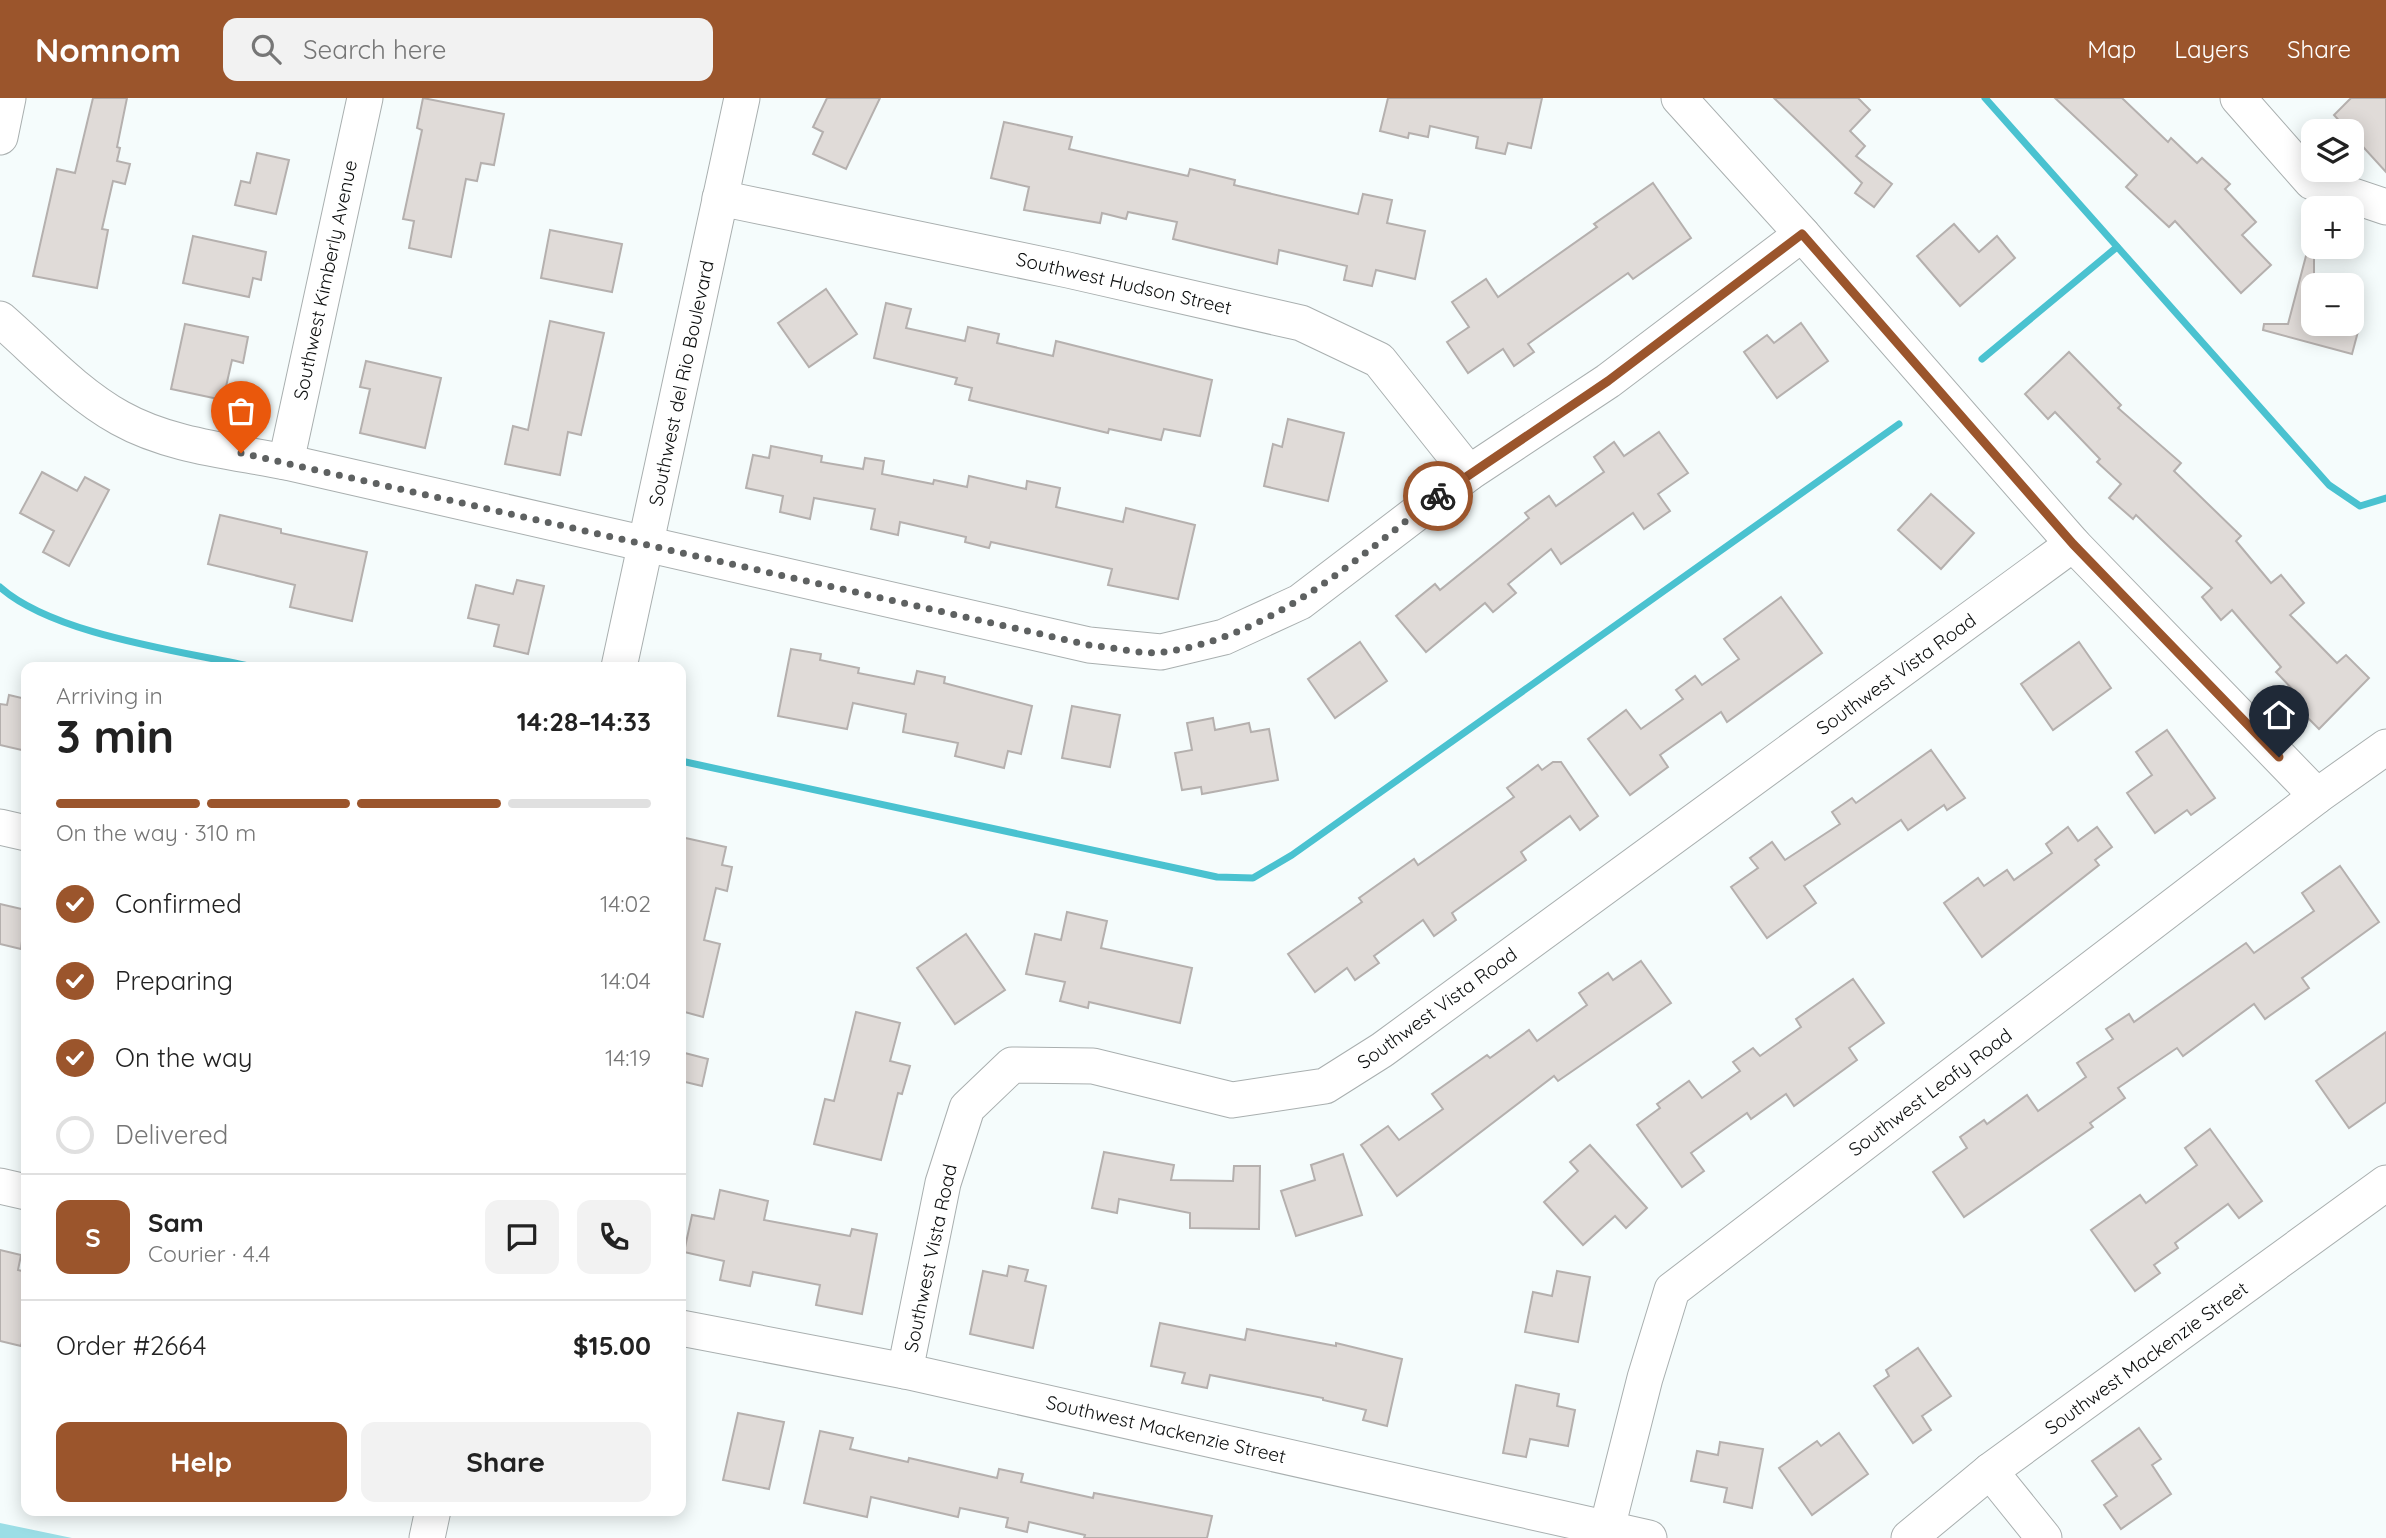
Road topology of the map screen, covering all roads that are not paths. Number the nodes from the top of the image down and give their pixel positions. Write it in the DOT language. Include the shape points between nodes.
graph roads {
  1 [pos="8,98"];
  2 [pos="365,98"];
  3 [pos="742,98"];
  4 [pos="1679,98"];
  5 [pos="2238,98"];
  6 [pos="0,137"];
  7 [pos="720,198"];
  8 [pos="2386,207"];
  9 [pos="1802,234"];
  10 [pos="0,318"];
  11 [pos="286,461"];
  12 [pos="1469,473"];
  13 [pos="647,543"];
  14 [pos="2073,544"];
  15 [pos="620,662"];
  16 [pos="2386,747"];
  17 [pos="2316,796"];
  18 [pos="0,827"];
  19 [pos="21,832"];
  20 [pos="2386,1183"];
  21 [pos="0,1186"];
  22 [pos="21,1191"];
  23 [pos="686,1329"];
  24 [pos="905,1371"];
  25 [pos="1990,1471"];
  26 [pos="432,1516"];
  27 [pos="1607,1528"];
  28 [pos="427,1538"];
  29 [pos="1649,1538"];
  30 [pos="1909,1538"];
  31 [pos="2044,1538"];
  1 -- 6 [label="street"];
  2 -- 11 [label="street, Southwest Kimberly Avenue"];
  3 -- 7 [label="street, Southwest del Rio Boulevard"];
  4 -- 9 [label="street"];
  5 -- 8 [label="street" via="2312,182"];
  7 -- 12 [label="street, Southwest Hudson Street" via="1301,323 1379,360"];
  7 -- 13 [label="street, Southwest del Rio Boulevard"];
  9 -- 12 [label="street" via="1608,381"];
  9 -- 14 [label="street"];
  10 -- 11 [label="street" via="119,418 174,440"];
  11 -- 13 [label="street"];
  12 -- 13 [label="street" via="1300,602 1224,638 1161,652 1089,645"];
  13 -- 15 [label="street, Southwest del Rio Boulevard"];
  14 -- 17 [label="street"];
  14 -- 24 [label="street, Southwest Vista Road" via="1382,1050 1325,1086 1232,1100 1093,1066 1012,1065 967,1108 943,1183"];
  16 -- 17 [label="street, Southwest Leafy Road"];
  17 -- 27 [label="street, Southwest Leafy Road" via="1672,1290"];
  18 -- 19 [label="street"];
  20 -- 25 [label="street, Southwest Mackenzie Street"];
  21 -- 22 [label="street"];
  23 -- 24 [label="street, Southwest Mackenzie Street"];
  24 -- 27 [label="street, Southwest Mackenzie Street"];
  25 -- 30 [label="street, Southwest Mackenzie Street"];
  25 -- 31 [label="street"];
  26 -- 28 [label="street"];
  27 -- 29 [label="street, Southwest Mackenzie Street"];
}
